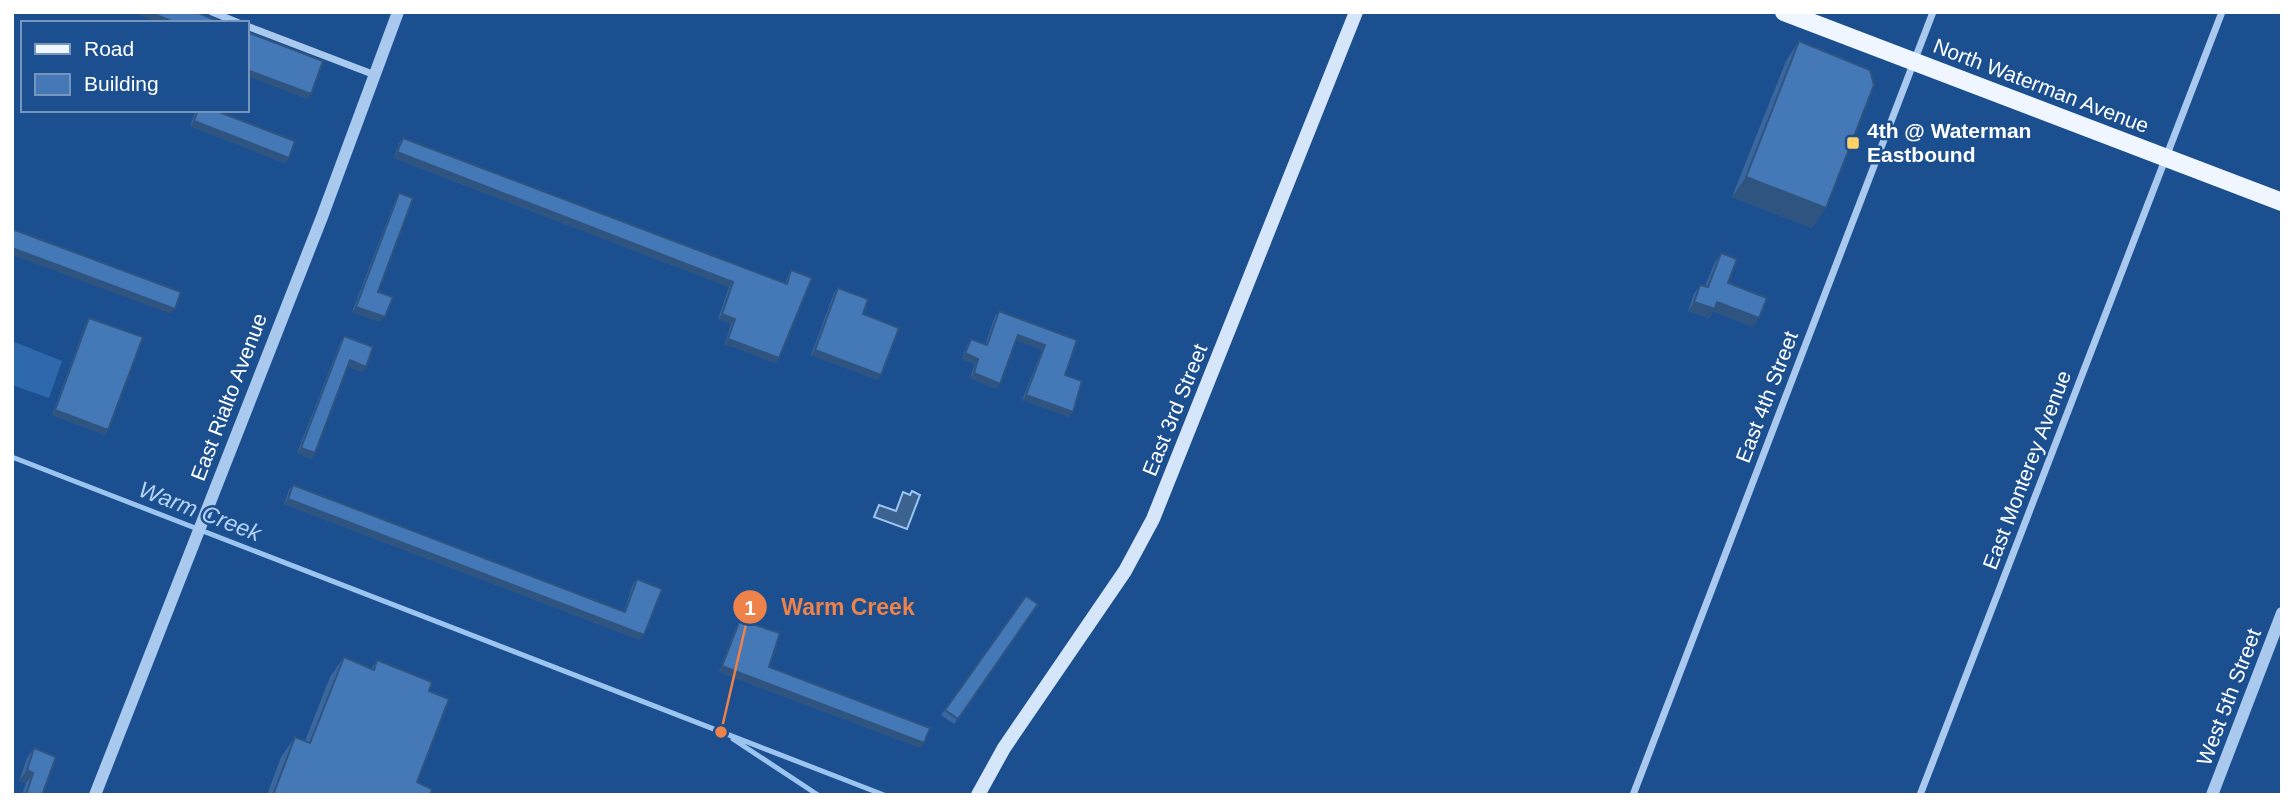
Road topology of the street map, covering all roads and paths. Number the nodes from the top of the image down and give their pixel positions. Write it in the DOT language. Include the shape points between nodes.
graph roads {
  1 [pos="212,12"];
  2 [pos="398,12"];
  3 [pos="1356,12"];
  4 [pos="1784,12"];
  5 [pos="1933,12"];
  6 [pos="2222,12"];
  7 [pos="234,21"];
  8 [pos="248,26"];
  9 [pos="1915,62"];
  10 [pos="375,75"];
  11 [pos="2167,158"];
  12 [pos="2282,202"];
  13 [pos="2282,613"];
  14 [pos="95,795"];
  15 [pos="978,795"];
  16 [pos="1633,795"];
  17 [pos="1920,795"];
  18 [pos="2213,795"];
  1 -- 7 [label="street"];
  2 -- 10 [label="street, East Rialto Avenue"];
  3 -- 15 [label="main road, East 3rd Street" via="1153,519 1119,581 1004,748"];
  4 -- 9 [label="main road, North Waterman Avenue"];
  5 -- 9 [label="street, East 4th Street"];
  6 -- 11 [label="street, East Monterey Avenue"];
  8 -- 10 [label="street"];
  9 -- 11 [label="main road, North Waterman Avenue"];
  9 -- 16 [label="street, East 4th Street"];
  10 -- 14 [label="street, East Rialto Avenue"];
  11 -- 12 [label="main road, North Waterman Avenue"];
  11 -- 17 [label="street, East Monterey Avenue"];
  13 -- 18 [label="street, West 5th Street"];
}
